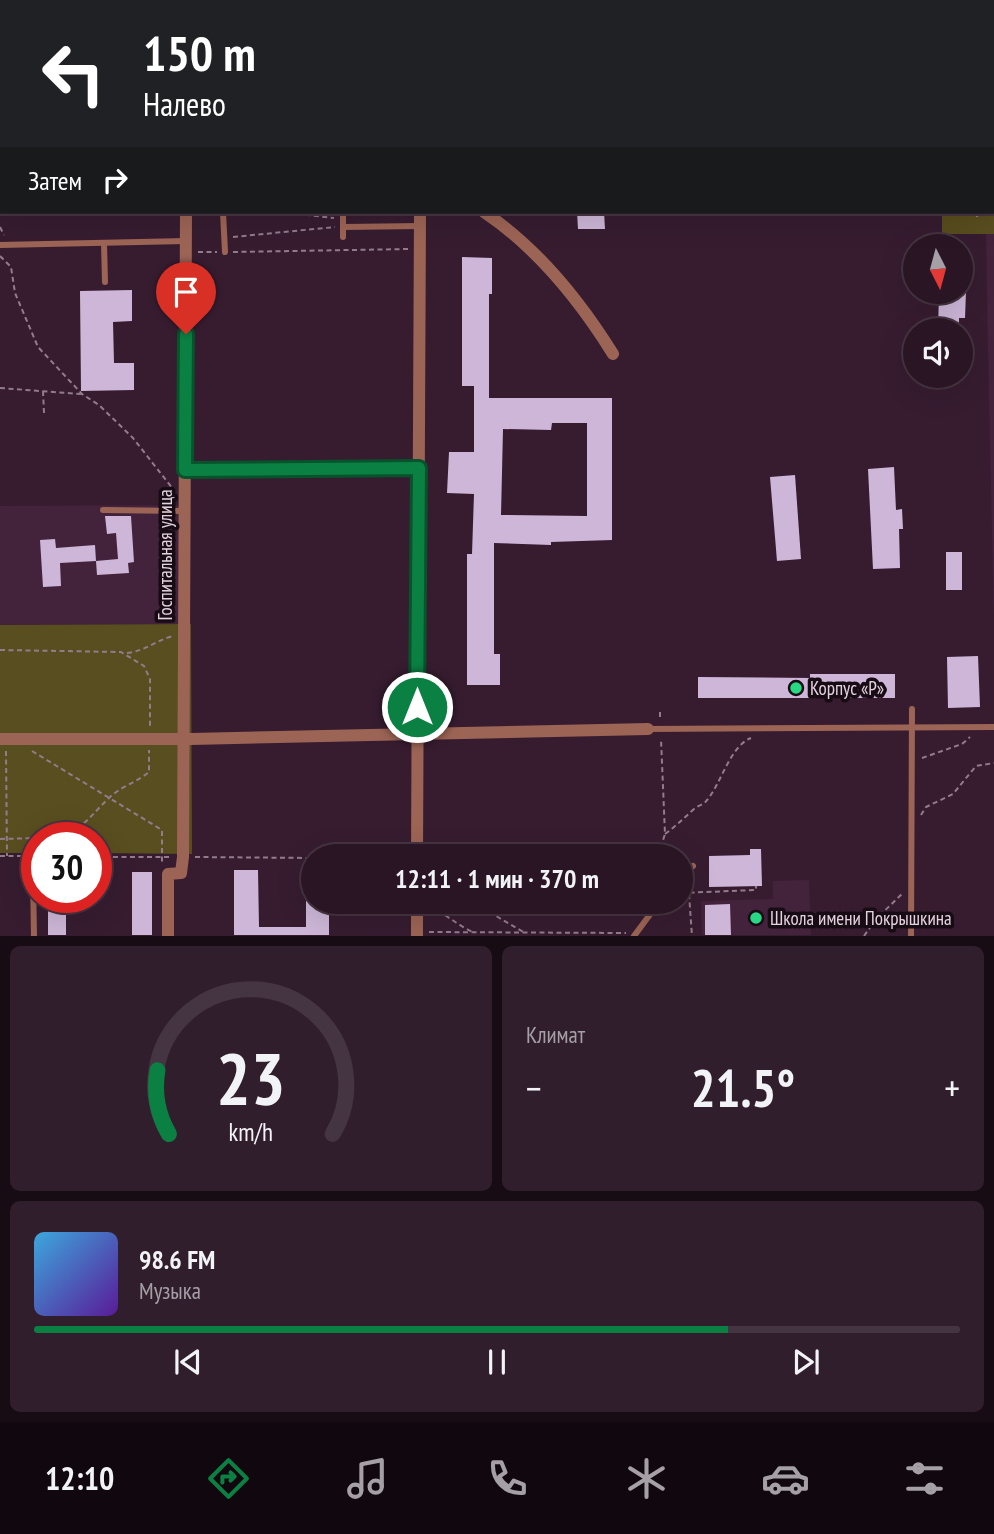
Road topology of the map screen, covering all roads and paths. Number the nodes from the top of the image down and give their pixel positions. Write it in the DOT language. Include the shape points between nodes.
graph roads {
  1 [pos="186,214"];
  2 [pos="223,214"];
  3 [pos="322,214"];
  4 [pos="420,214"];
  5 [pos="487,214"];
  6 [pos="977,214"];
  7 [pos="343,215"];
  8 [pos="977,219"];
  9 [pos="420,226"];
  10 [pos="0,227"];
  11 [pos="343,227"];
  12 [pos="5,236"];
  13 [pos="343,237"];
  14 [pos="225,238"];
  15 [pos="104,243"];
  16 [pos="0,245"];
  17 [pos="186,247"];
  18 [pos="421,249"];
  19 [pos="225,252"];
  20 [pos="0,256"];
  21 [pos="105,282"];
  22 [pos="613,354"];
  23 [pos="0,388"];
  24 [pos="43,391"];
  25 [pos="82,394"];
  26 [pos="44,414"];
  27 [pos="419,468"];
  28 [pos="185,470"];
  29 [pos="174,491"];
  30 [pos="103,510"];
  31 [pos="185,511"];
  32 [pos="181,634"];
  33 [pos="0,650"];
  34 [pos="124,654"];
  35 [pos="912,709"];
  36 [pos="660,712"];
  37 [pos="982,727"];
  38 [pos="994,727"];
  39 [pos="912,728"];
  40 [pos="654,729"];
  41 [pos="417,734"];
  42 [pos="756,736"];
  43 [pos="6,739"];
  44 [pos="150,739"];
  45 [pos="187,739"];
  46 [pos="912,764"];
  47 [pos="994,764"];
  48 [pos="108,797"];
  49 [pos="912,821"];
  50 [pos="87,822"];
  51 [pos="665,834"];
  52 [pos="7,838"];
  53 [pos="21,838"];
  54 [pos="0,839"];
  55 [pos="417,844"];
  56 [pos="662,844"];
  57 [pos="0,856"];
  58 [pos="7,856"];
  59 [pos="21,856"];
  60 [pos="112,857"];
  61 [pos="162,857"];
  62 [pos="183,857"];
  63 [pos="301,858"];
  64 [pos="912,885"];
  65 [pos="756,886"];
  66 [pos="693,893"];
  67 [pos="34,913"];
  68 [pos="417,914"];
  69 [pos="443,914"];
  70 [pos="493,914"];
  71 [pos="650,914"];
  72 [pos="690,914"];
  73 [pos="474,932"];
  74 [pos="525,933"];
  75 [pos="417,934"];
  76 [pos="635,934"];
  77 [pos="34,936"];
  78 [pos="168,936"];
  79 [pos="692,936"];
  80 [pos="864,936"];
  81 [pos="911,936"];
  1 -- 17 [label="street, Госпитальная улица"];
  2 -- 14 [label="lane"];
  3 -- 7 [label="path"];
  4 -- 9 [label="street"];
  5 -- 22 [label="street" via="552,274 590,317"];
  6 -- 8 [label="path"];
  7 -- 11 [label="lane"];
  9 -- 11 [label="lane"];
  9 -- 18 [label="street"];
  10 -- 12 [label="path"];
  11 -- 13 [label="lane"];
  11 -- 14 [label="path"];
  14 -- 19 [label="lane"];
  15 -- 16 [label="lane"];
  15 -- 17 [label="lane"];
  15 -- 21 [label="lane"];
  17 -- 19 [label="path"];
  17 -- 28 [label="street, Госпитальная улица"];
  18 -- 19 [label="path"];
  18 -- 27 [label="street"];
  20 -- 25 [label="path" via="11,267 15,293 38,347"];
  23 -- 24 [label="path"];
  24 -- 25 [label="path"];
  24 -- 26 [label="path"];
  25 -- 29 [label="path" via="133,438"];
  27 -- 28 [label="lane"];
  27 -- 41 [label="street"];
  28 -- 31 [label="street, Госпитальная улица"];
  30 -- 31 [label="lane"];
  31 -- 45 [label="street, Госпитальная улица"];
  32 -- 34 [label="path" via="153,642 145,651"];
  33 -- 34 [label="path"];
  34 -- 44 [label="path" via="144,666 150,679"];
  35 -- 39 [label="lane"];
  36 -- 40 [label="path"];
  37 -- 38 [label="lane"];
  37 -- 39 [label="lane"];
  37 -- 46 [label="path" via="962,744"];
  39 -- 40 [label="lane"];
  39 -- 46 [label="lane"];
  40 -- 41 [label="street"];
  40 -- 51 [label="path"];
  41 -- 45 [label="street"];
  41 -- 55 [label="street"];
  42 -- 51 [label="path" via="745,740 706,803"];
  43 -- 44 [label="street"];
  43 -- 48 [label="path"];
  43 -- 52 [label="path"];
  44 -- 45 [label="street"];
  44 -- 48 [label="path" via="149,772"];
  45 -- 62 [label="street, Госпитальная улица"];
  46 -- 49 [label="lane"];
  47 -- 49 [label="path" via="976,766 953,794 926,807"];
  48 -- 50 [label="path"];
  48 -- 61 [label="path" via="162,830"];
  49 -- 64 [label="lane"];
  51 -- 56 [label="path"];
  52 -- 53 [label="path"];
  52 -- 54 [label="path"];
  52 -- 58 [label="path"];
  57 -- 58 [label="path"];
  58 -- 59 [label="path"];
  60 -- 61 [label="path"];
  61 -- 62 [label="path"];
  62 -- 63 [label="path"];
  62 -- 78 [label="street" via="181,873 168,874"];
  64 -- 80 [label="path"];
  64 -- 81 [label="lane"];
  65 -- 66 [label="path" via="756,890"];
  67 -- 77 [label="lane"];
  68 -- 75 [label="street"];
  69 -- 73 [label="path" via="452,924"];
  70 -- 74 [label="path"];
  71 -- 76 [label="lane"];
  72 -- 79 [label="path"];
  73 -- 74 [label="path"];
  73 -- 75 [label="path"];
  74 -- 76 [label="path"];
}
